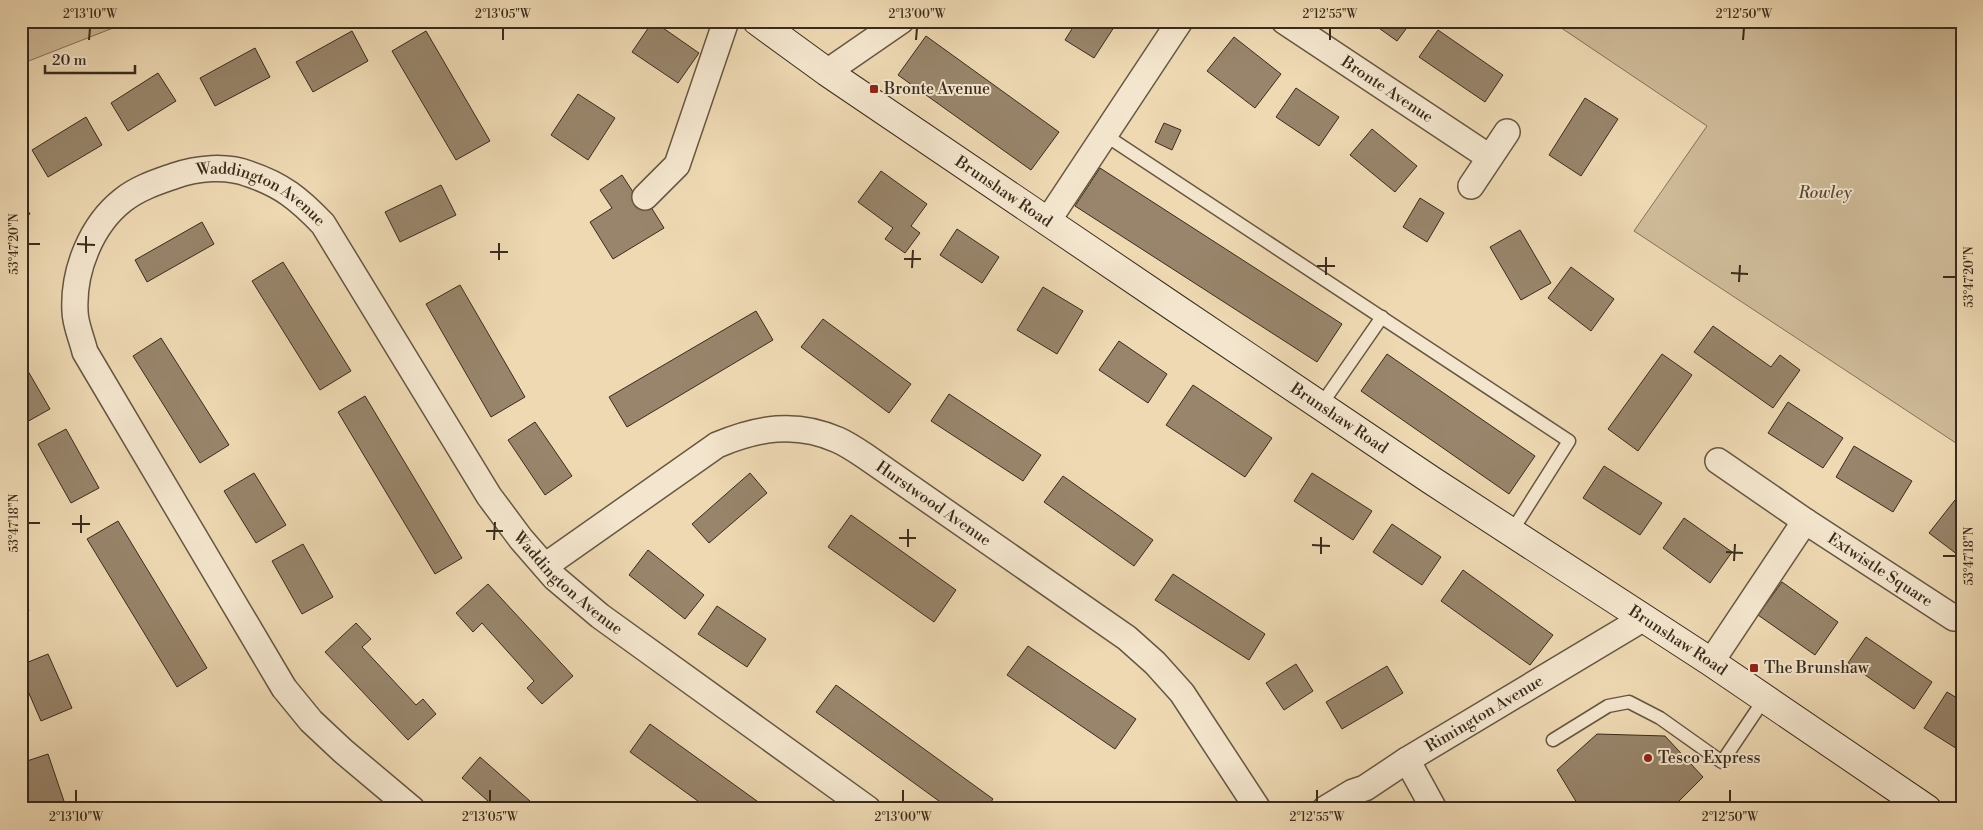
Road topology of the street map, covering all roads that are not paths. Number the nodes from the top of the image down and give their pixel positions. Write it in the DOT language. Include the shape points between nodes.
graph roads {
  1 [pos="726,21"];
  2 [pos="757,21"];
  3 [pos="901,21"];
  4 [pos="1180,21"];
  5 [pos="1284,21"];
  6 [pos="827,72"];
  7 [pos="1507,132"];
  8 [pos="1105,135"];
  9 [pos="1489,157"];
  10 [pos="1471,186"];
  11 [pos="645,197"];
  12 [pos="1048,222"];
  13 [pos="1382,317"];
  14 [pos="1321,405"];
  15 [pos="1718,461"];
  16 [pos="1805,521"];
  17 [pos="1512,531"];
  18 [pos="544,566"];
  19 [pos="1644,618"];
  20 [pos="1954,618"];
  21 [pos="1711,662"];
  22 [pos="1765,698"];
  23 [pos="1554,740"];
  24 [pos="1407,760"];
  25 [pos="1358,800"];
  26 [pos="412,809"];
  27 [pos="868,809"];
  28 [pos="1258,809"];
  29 [pos="1325,809"];
  30 [pos="1434,809"];
  31 [pos="1927,809"];
  1 -- 11 [label="street" via="678,165"];
  2 -- 6 [label="street, Brunshaw Road"];
  3 -- 6 [label="street"];
  4 -- 8 [label="street"];
  5 -- 9 [label="street, Bronte Avenue"];
  6 -- 12 [label="street, Brunshaw Road"];
  7 -- 9 [label="street"];
  8 -- 12 [label="street"];
  8 -- 13 [label="lane"];
  9 -- 10 [label="street"];
  12 -- 14 [label="street, Brunshaw Road"];
  13 -- 14 [label="lane"];
  13 -- 17 [label="lane" via="1569,441"];
  14 -- 17 [label="street, Brunshaw Road"];
  15 -- 16 [label="street, Extwistle Square"];
  16 -- 20 [label="street, Extwistle Square"];
  16 -- 21 [label="street"];
  17 -- 19 [label="street, Brunshaw Road"];
  18 -- 26 [label="street, Waddington Avenue" via="489,496 323,224 300,200 247,173 216,168 185,172 149,185 123,200 102,222 85,250 75,288 75,313 85,352 284,688 343,751"];
  18 -- 27 [label="street, Waddington Avenue" via="600,616"];
  18 -- 28 [label="street, Hurstwood Avenue" via="717,445 742,434 778,428 807,430 838,440 1141,650 1182,693"];
  19 -- 21 [label="street, Brunshaw Road"];
  19 -- 24 [label="street, Rimington Avenue"];
  21 -- 22 [label="street, Brunshaw Road"];
  22 -- 23 [label="lane" via="1722,762 1660,718 1630,702 1608,706"];
  22 -- 31 [label="street, Brunshaw Road"];
  24 -- 25 [label="street, Rimington Avenue" via="1365,788"];
  24 -- 30 [label="street"];
  25 -- 29 [label="street, Rimington Avenue"];
}
